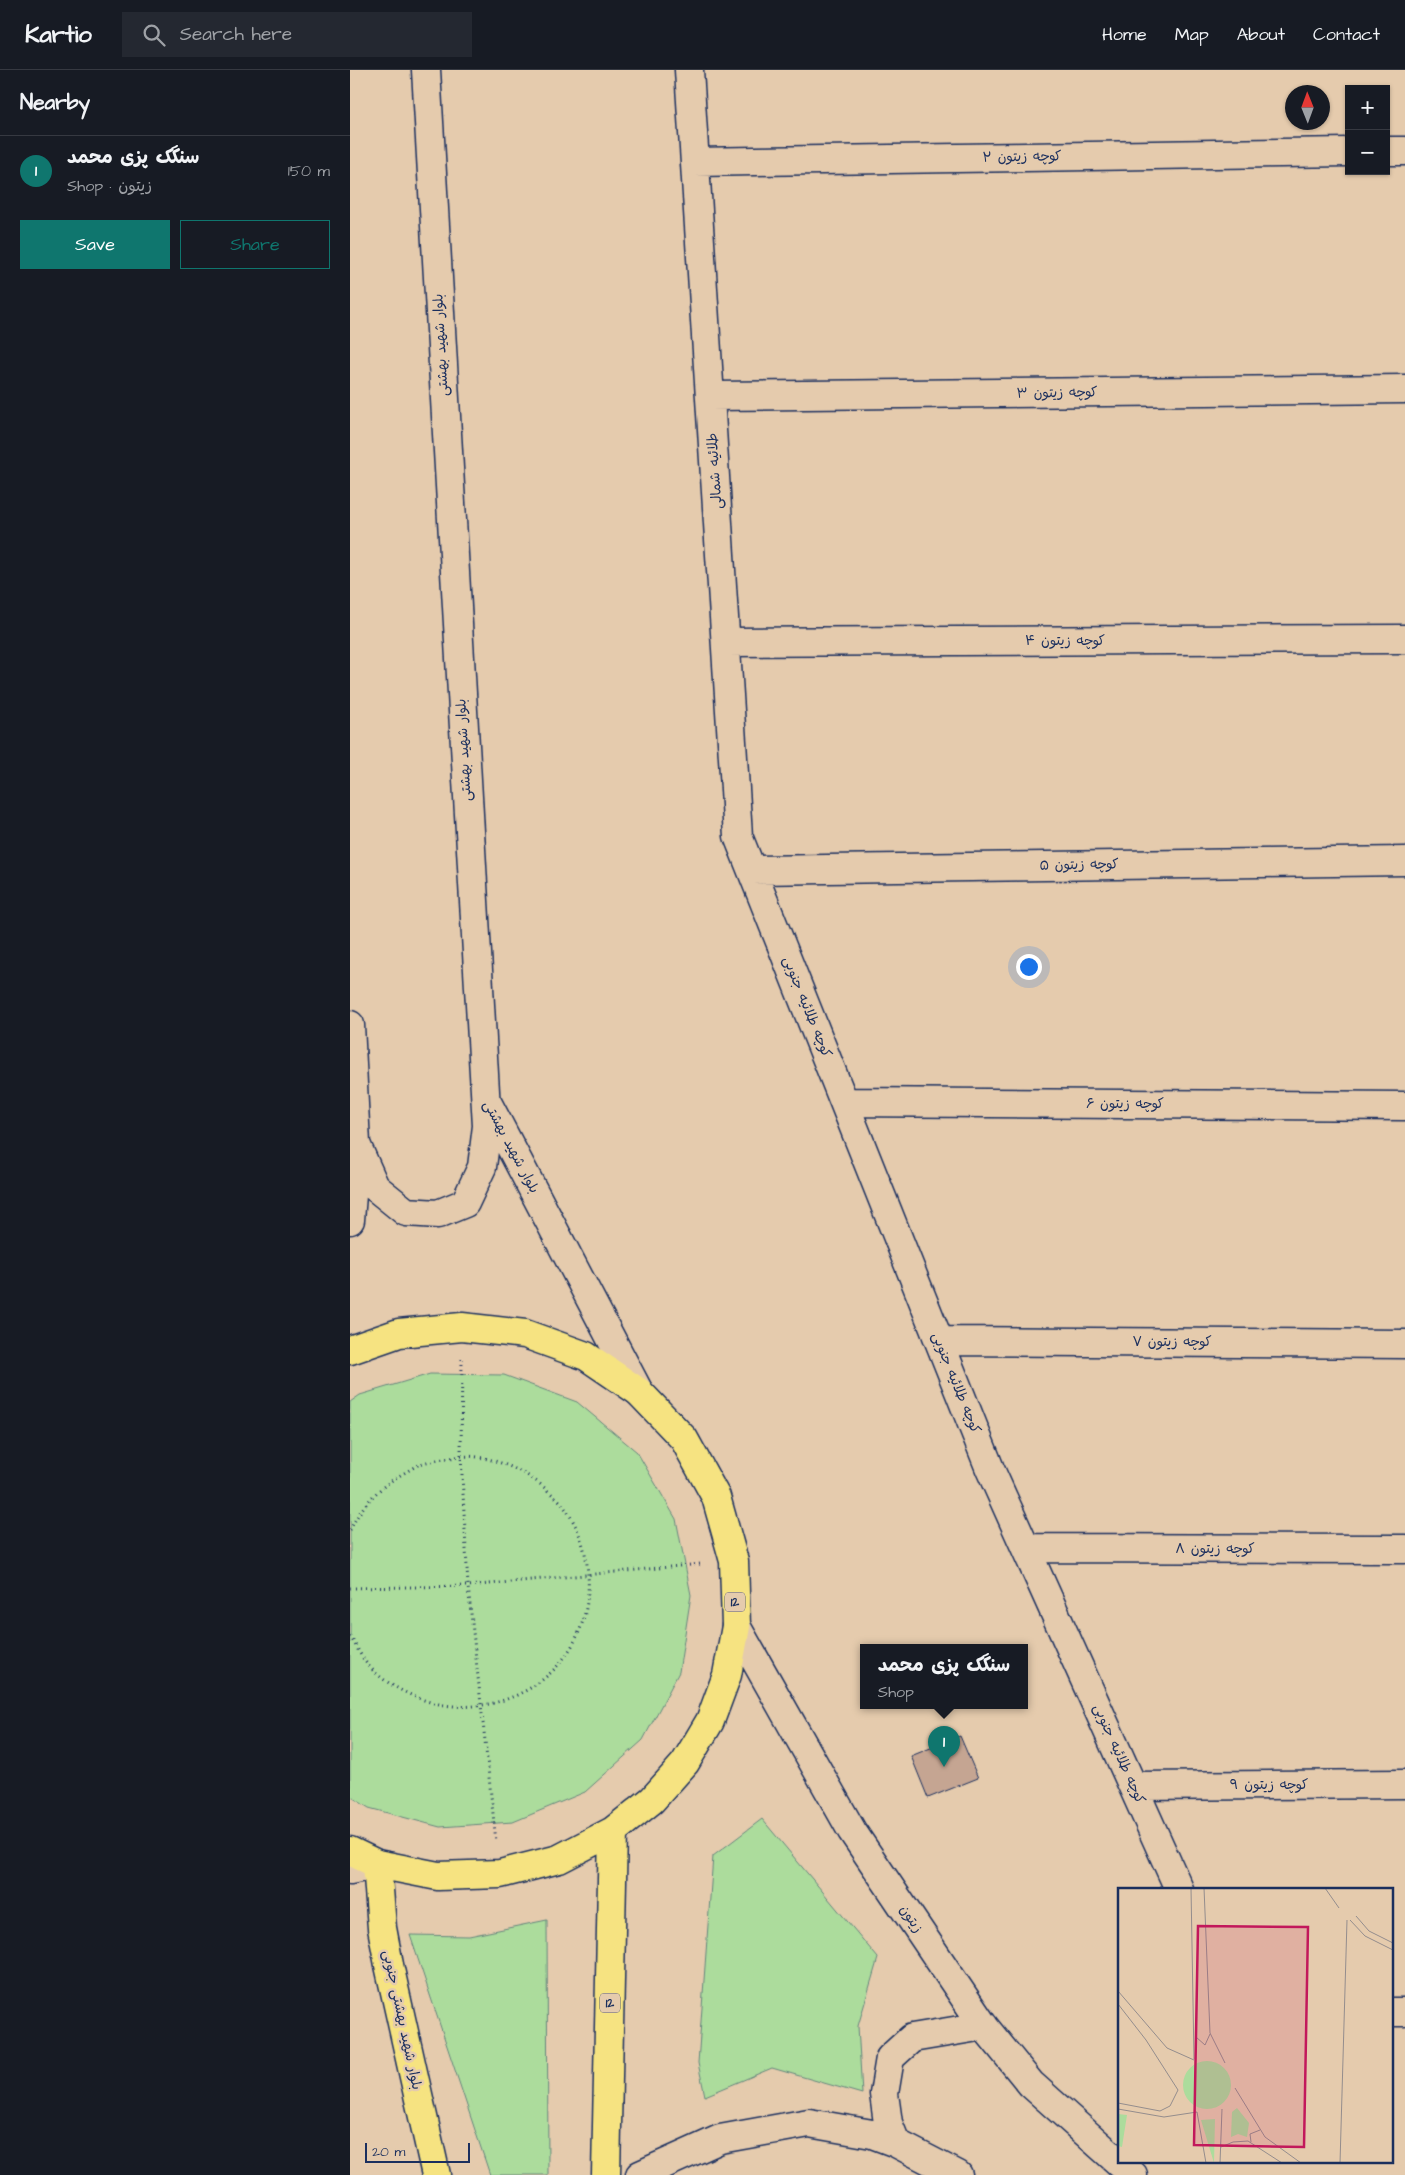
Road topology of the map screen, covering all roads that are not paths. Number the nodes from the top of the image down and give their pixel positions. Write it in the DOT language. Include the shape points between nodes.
graph roads {
  1 [pos="426,70"];
  2 [pos="689,70"];
  3 [pos="1390,151"];
  4 [pos="1405,151"];
  5 [pos="1345,152"];
  6 [pos="695,162"];
  7 [pos="1405,389"];
  8 [pos="710,396"];
  9 [pos="1405,639"];
  10 [pos="726,642"];
  11 [pos="1405,860"];
  12 [pos="752,870"];
  13 [pos="350,1025"];
  14 [pos="484,1096"];
  15 [pos="844,1102"];
  16 [pos="1405,1106"];
  17 [pos="356,1144"];
  18 [pos="350,1220"];
  19 [pos="939,1341"];
  20 [pos="1405,1344"];
  21 [pos="350,1350"];
  22 [pos="639,1392"];
  23 [pos="1026,1548"];
  24 [pos="1405,1549"];
  25 [pos="736,1626"];
  26 [pos="1405,1784"];
  27 [pos="1133,1786"];
  28 [pos="613,1831"];
  29 [pos="350,1851"];
  30 [pos="377,1864"];
  31 [pos="350,1870"];
  32 [pos="1179,1888"];
  33 [pos="1392,2012"];
  34 [pos="1405,2012"];
  35 [pos="984,2026"];
  36 [pos="896,2143"];
  37 [pos="1118,2162"];
  38 [pos="1118,2162"];
  39 [pos="953,2174"];
  40 [pos="436,2175"];
  41 [pos="606,2175"];
  42 [pos="640,2175"];
  43 [pos="1133,2175"];
  1 -- 14 [label="street, بلوار شهید بهشتی"];
  2 -- 6 [label="street, طلائیه شمالی"];
  3 -- 4 [label="street"];
  5 -- 6 [label="street, کوچه زیتون ۲"];
  6 -- 8 [label="street, طلائیه شمالی"];
  7 -- 8 [label="street, کوچه زیتون ۳"];
  8 -- 10 [label="street, طلائیه شمالی"];
  9 -- 10 [label="street, کوچه زیتون ۴"];
  10 -- 12 [label="street, طلائیه شمالی" via="738,836"];
  11 -- 12 [label="street, کوچه زیتون ۵"];
  12 -- 15 [label="street, کوچه طلائیه جنوبی"];
  13 -- 17 [label="street"];
  14 -- 17 [label="street" via="487,1126 482,1167 465,1203 438,1214 406,1212 375,1187"];
  14 -- 22 [label="street, بلوار شهید بهشتی"];
  15 -- 16 [label="street, کوچه زیتون ۶"];
  15 -- 19 [label="street, کوچه طلائیه جنوبی"];
  17 -- 18 [label="street"];
  19 -- 20 [label="street, کوچه زیتون ۷"];
  19 -- 23 [label="street, کوچه طلائیه جنوبی" via="990,1469"];
  21 -- 22 [label="main road, 12" via="399,1333 462,1327 525,1334 586,1356"];
  22 -- 25 [label="main road, 12" via="684,1439 716,1497 734,1560"];
  23 -- 24 [label="street, کوچه زیتون ۸"];
  23 -- 27 [label="street, کوچه طلائیه جنوبی"];
  25 -- 28 [label="main road, 12" via="727,1675 710,1721 685,1763 652,1800"];
  25 -- 35 [label="street, زيتون" via="852,1830"];
  26 -- 27 [label="street, کوچه زیتون ۹"];
  27 -- 32 [label="street, کوچه طلائیه جنوبی"];
  28 -- 30 [label="main road, 12" via="559,1859 500,1874 438,1876"];
  28 -- 41 [label="main road, 12"];
  29 -- 30 [label="main road, 12"];
  30 -- 31 [label="street"];
  30 -- 40 [label="main road, بلوار شهید بهشتی جنوبی" via="382,1928 389,1965"];
  33 -- 34 [label="street"];
  35 -- 36 [label="street" via="912,2038 890,2058 884,2094 888,2122"];
  35 -- 38 [label="street, زيتون" via="1031,2084"];
  36 -- 39 [label="street"];
  36 -- 42 [label="street" via="872,2134 809,2123 720,2139"];
  37 -- 43 [label="street, زيتون"];
}
